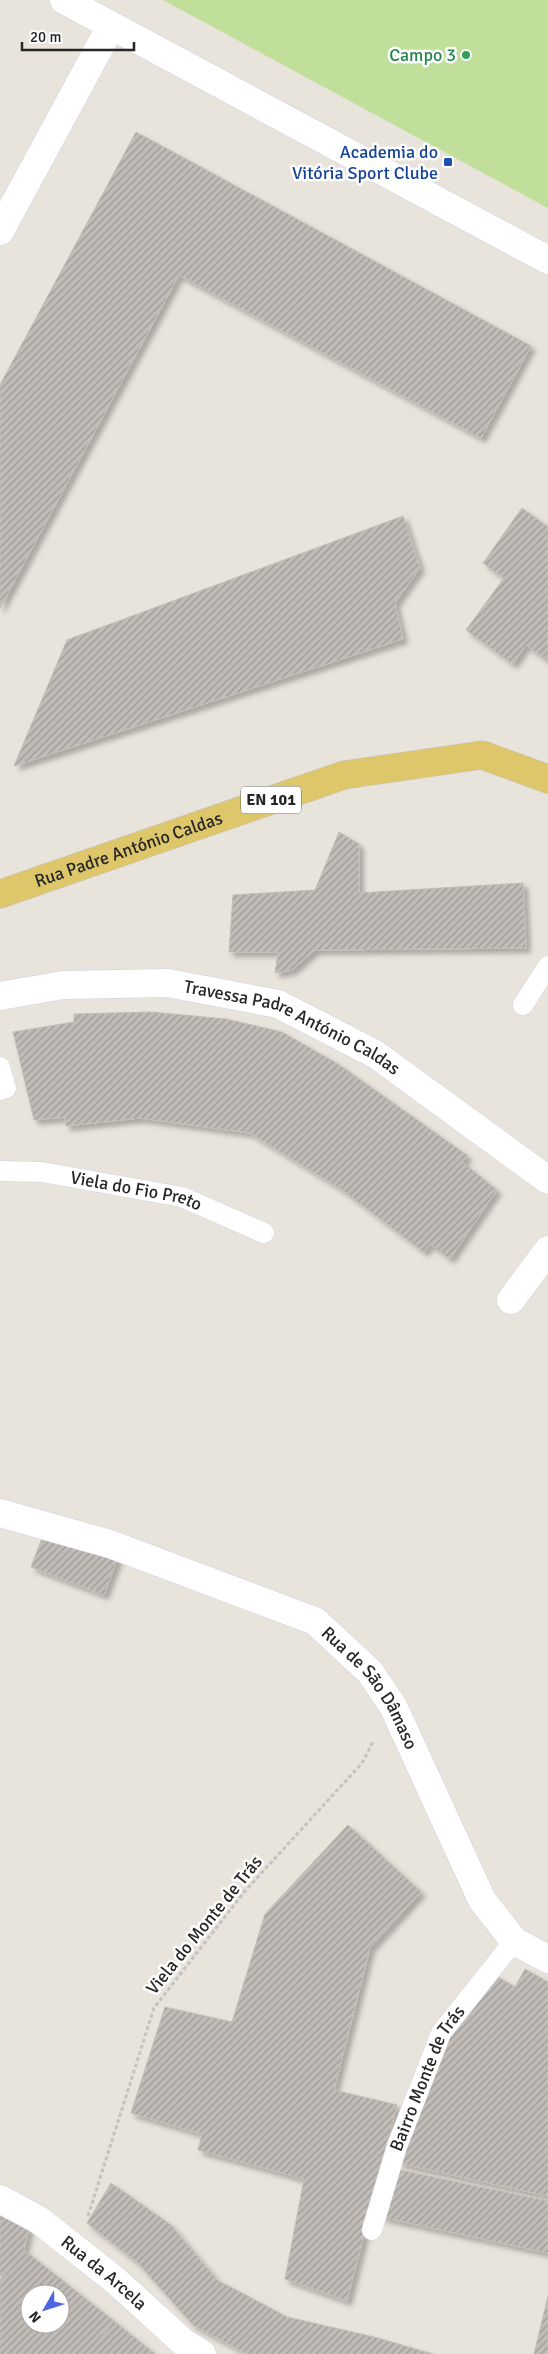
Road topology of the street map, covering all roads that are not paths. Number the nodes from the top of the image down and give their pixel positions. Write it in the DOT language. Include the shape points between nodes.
graph roads {
  1 [pos="64,0"];
  2 [pos="112,26"];
  3 [pos="0,231"];
  4 [pos="548,260"];
  5 [pos="548,779"];
  6 [pos="0,894"];
  7 [pos="548,966"];
  8 [pos="0,996"];
  9 [pos="523,1005"];
  10 [pos="0,1067"];
  11 [pos="0,1090"];
  12 [pos="0,1171"];
  13 [pos="548,1180"];
  14 [pos="264,1233"];
  15 [pos="548,1250"];
  16 [pos="511,1300"];
  17 [pos="0,1513"];
  18 [pos="514,1941"];
  19 [pos="548,1959"];
  20 [pos="0,2199"];
  21 [pos="372,2230"];
  22 [pos="202,2354"];
  1 -- 2 [label="street"];
  2 -- 3 [label="street"];
  2 -- 4 [label="street"];
  5 -- 6 [label="main road, Rua Padre António Caldas / EN 101" via="482,755 344,775"];
  7 -- 9 [label="lane"];
  8 -- 13 [label="street, Travessa Padre António Caldas" via="63,986 168,983 278,1004 375,1054"];
  10 -- 11 [label="lane" via="6,1088"];
  12 -- 14 [label="lane, Viela do Fio Preto" via="42,1172 182,1197"];
  15 -- 16 [label="street"];
  17 -- 18 [label="street, Rua de São Dâmaso" via="110,1544 315,1621 370,1672 393,1706 482,1900"];
  18 -- 19 [label="street, Rua de São Dâmaso"];
  18 -- 21 [label="lane, Bairro Monte de Trás" via="441,2033 397,2146"];
  20 -- 22 [label="street, Rua da Arcela" via="39,2220 116,2281 183,2342"];
}
